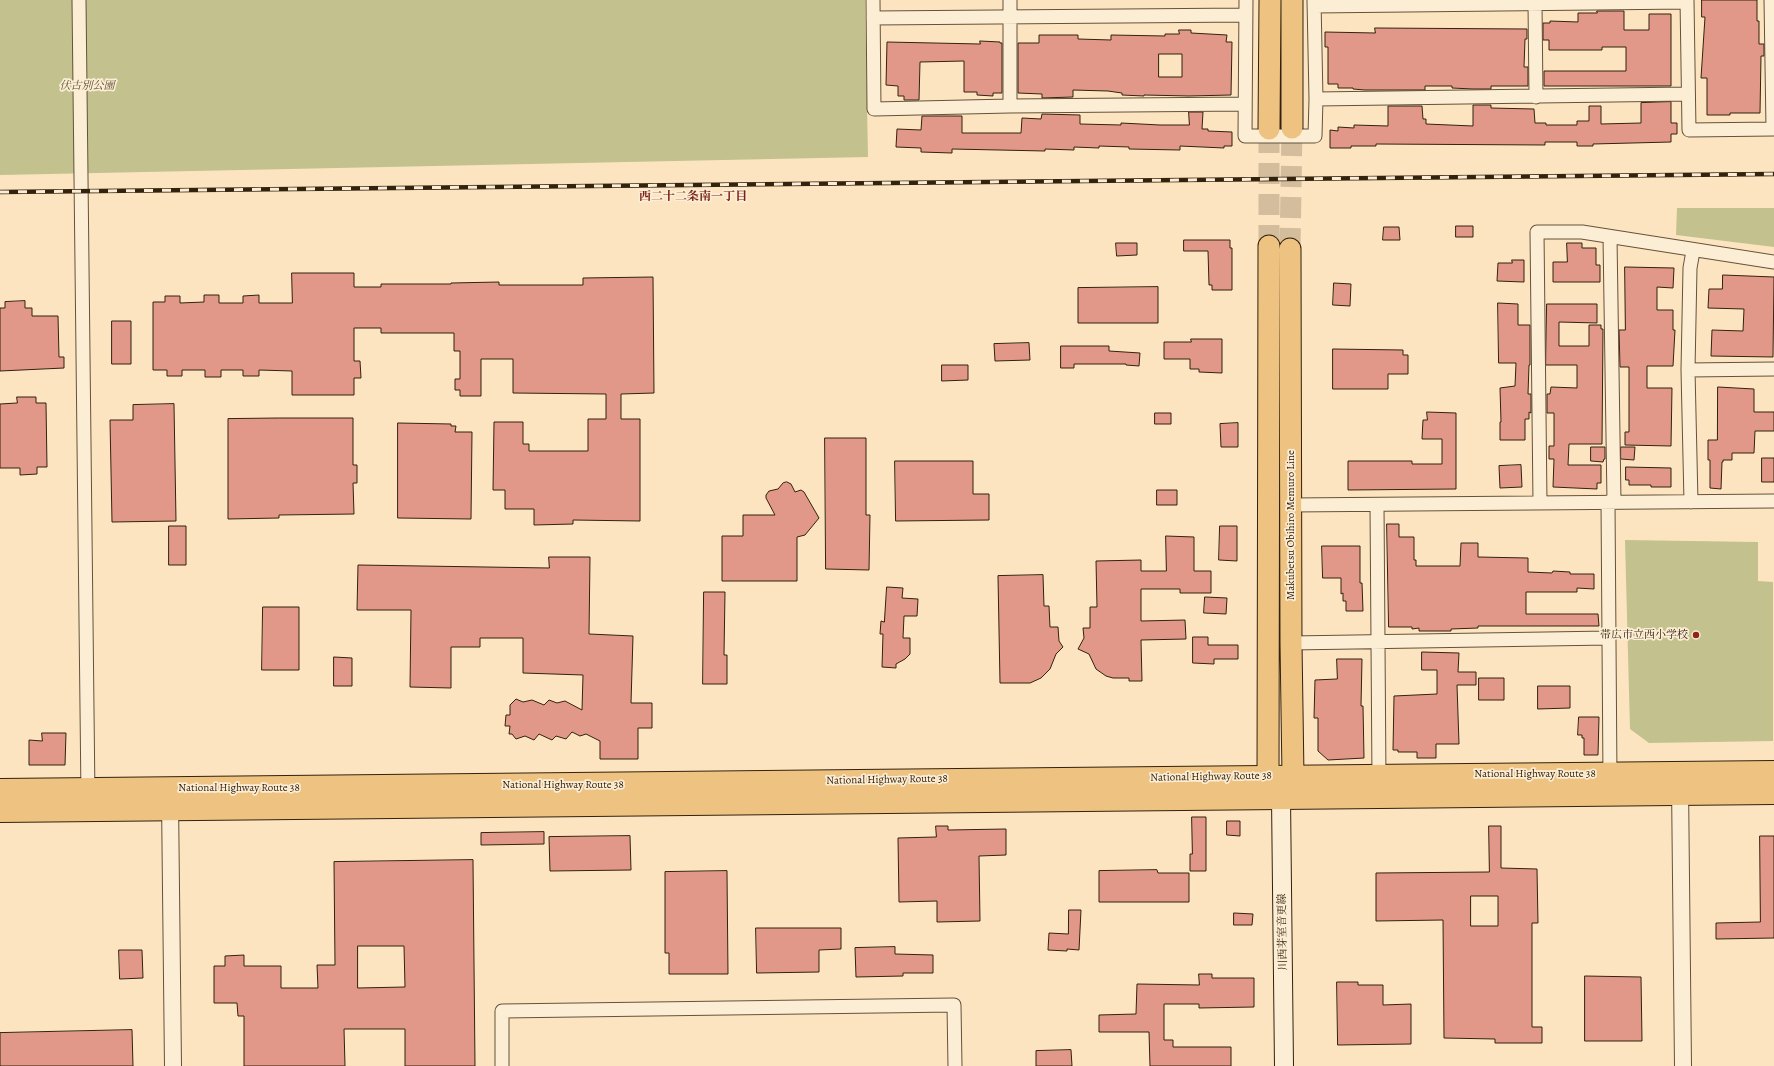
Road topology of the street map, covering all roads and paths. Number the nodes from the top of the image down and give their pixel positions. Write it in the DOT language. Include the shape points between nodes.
graph roads {
  1 [pos="79,0"];
  2 [pos="873,0"];
  3 [pos="1010,0"];
  4 [pos="1246,0"];
  5 [pos="1270,0"];
  6 [pos="1292,0"];
  7 [pos="1771,0"];
  8 [pos="1687,1"];
  9 [pos="1314,3"];
  10 [pos="1535,4"];
  11 [pos="1246,15"];
  12 [pos="1010,16"];
  13 [pos="873,18"];
  14 [pos="1687,94"];
  15 [pos="1536,97"];
  16 [pos="1316,99"];
  17 [pos="1245,104"];
  18 [pos="1010,106"];
  19 [pos="1292,128"];
  20 [pos="1269,129"];
  21 [pos="1773,129"];
  22 [pos="1610,237"];
  23 [pos="1269,246"];
  24 [pos="1290,249"];
  25 [pos="1693,251"];
  26 [pos="1774,262"];
  27 [pos="1774,369"];
  28 [pos="1688,370"];
  29 [pos="1774,501"];
  30 [pos="1611,502"];
  31 [pos="1691,502"];
  32 [pos="1540,503"];
  33 [pos="1291,505"];
  34 [pos="1376,505"];
  35 [pos="1609,638"];
  36 [pos="1378,642"];
  37 [pos="1290,643"];
  38 [pos="1774,772"];
  39 [pos="1681,773"];
  40 [pos="1610,774"];
  41 [pos="1379,775"];
  42 [pos="1293,776"];
  43 [pos="1268,777"];
  44 [pos="0,790"];
  45 [pos="1774,793"];
  46 [pos="1680,794"];
  47 [pos="1610,795"];
  48 [pos="1379,797"];
  49 [pos="1281,798"];
  50 [pos="170,799"];
  51 [pos="88,800"];
  52 [pos="0,812"];
  53 [pos="173,1066"];
  54 [pos="502,1066"];
  55 [pos="955,1066"];
  56 [pos="1284,1066"];
  57 [pos="1683,1066"];
  1 -- 51 [label="street"];
  2 -- 13 [label="street"];
  3 -- 12 [label="street"];
  4 -- 11 [label="street"];
  5 -- 20 [label="main road"];
  6 -- 19 [label="main road"];
  7 -- 21 [label="street"];
  8 -- 10 [label="street"];
  8 -- 14 [label="street"];
  9 -- 10 [label="street"];
  9 -- 16 [label="street"];
  10 -- 15 [label="street"];
  11 -- 12 [label="street"];
  11 -- 17 [label="street"];
  12 -- 13 [label="street"];
  12 -- 18 [label="street"];
  13 -- 18 [label="street" via="874,109"];
  14 -- 15 [label="street"];
  14 -- 21 [label="street" via="1689,130"];
  15 -- 16 [label="street"];
  16 -- 17 [label="street" via="1315,136 1245,136"];
  17 -- 18 [label="street"];
  22 -- 25 [label="street"];
  22 -- 30 [label="street"];
  22 -- 32 [label="street" via="1582,232 1537,232"];
  23 -- 43 [label="main road, Makubetsu Obihiro Memuro Line"];
  24 -- 33 [label="main road, Makubetsu Obihiro Memuro Line"];
  25 -- 26 [label="street"];
  25 -- 28 [label="street" via="1690,268"];
  27 -- 28 [label="street"];
  28 -- 31 [label="street"];
  29 -- 31 [label="street"];
  30 -- 31 [label="street"];
  30 -- 32 [label="street"];
  30 -- 35 [label="street"];
  32 -- 34 [label="street"];
  33 -- 34 [label="street"];
  33 -- 37 [label="main road, Makubetsu Obihiro Memuro Line"];
  34 -- 36 [label="street"];
  35 -- 36 [label="street"];
  35 -- 40 [label="street"];
  36 -- 37 [label="street"];
  36 -- 41 [label="street"];
  37 -- 42 [label="main road, Makubetsu Obihiro Memuro Line"];
  38 -- 39 [label="highway, National Highway Route 38"];
  39 -- 40 [label="highway, National Highway Route 38"];
  39 -- 46 [label="street"];
  40 -- 41 [label="highway, National Highway Route 38"];
  40 -- 47 [label="street"];
  41 -- 42 [label="highway, National Highway Route 38"];
  41 -- 48 [label="street"];
  42 -- 43 [label="highway, National Highway Route 38"];
  42 -- 49 [label="main road, Makubetsu Obihiro Memuro Line"];
  43 -- 49 [label="main road"];
  43 -- 50 [label="highway, National Highway Route 38"];
  44 -- 51 [label="highway, National Highway Route 38"];
  45 -- 46 [label="highway, National Highway Route 38"];
  46 -- 47 [label="highway, National Highway Route 38"];
  46 -- 57 [label="street"];
  47 -- 48 [label="highway, National Highway Route 38"];
  48 -- 49 [label="highway, National Highway Route 38"];
  49 -- 50 [label="highway, National Highway Route 38"];
  49 -- 56 [label="main road, 川西芽室音更線"];
  50 -- 51 [label="highway, National Highway Route 38"];
  50 -- 53 [label="street"];
  51 -- 52 [label="highway, National Highway Route 38"];
  54 -- 55 [label="street" via="502,1011 954,1005"];
}
